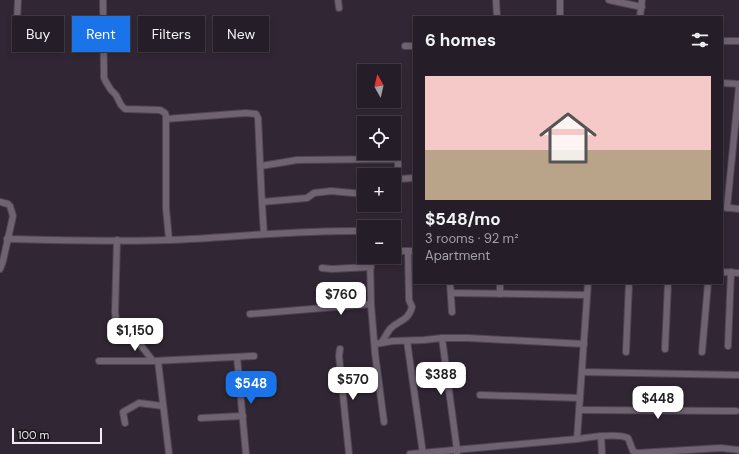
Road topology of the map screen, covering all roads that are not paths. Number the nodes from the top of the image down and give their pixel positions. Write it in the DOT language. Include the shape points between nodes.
graph roads {
  1 [pos="18,0"];
  2 [pos="103,0"];
  3 [pos="338,0"];
  4 [pos="496,0"];
  5 [pos="560,0"];
  6 [pos="608,0"];
  7 [pos="642,3"];
  8 [pos="340,8"];
  9 [pos="17,16"];
  10 [pos="497,16"];
  11 [pos="560,16"];
  12 [pos="640,16"];
  13 [pos="723,41"];
  14 [pos="739,41"];
  15 [pos="405,46"];
  16 [pos="413,46"];
  17 [pos="723,83"];
  18 [pos="739,85"];
  19 [pos="166,119"];
  20 [pos="261,166"];
  21 [pos="398,168"];
  22 [pos="413,178"];
  23 [pos="401,179"];
  24 [pos="357,193"];
  25 [pos="0,202"];
  26 [pos="262,202"];
  27 [pos="725,208"];
  28 [pos="739,209"];
  29 [pos="357,231"];
  30 [pos="264,234"];
  31 [pos="7,239"];
  32 [pos="117,240"];
  33 [pos="169,240"];
  34 [pos="411,251"];
  35 [pos="371,264"];
  36 [pos="371,267"];
  37 [pos="322,268"];
  38 [pos="0,269"];
  39 [pos="723,272"];
  40 [pos="730,272"];
  41 [pos="739,272"];
  42 [pos="450,284"];
  43 [pos="500,284"];
  44 [pos="588,284"];
  45 [pos="629,284"];
  46 [pos="668,284"];
  47 [pos="708,284"];
  48 [pos="451,293"];
  49 [pos="500,294"];
  50 [pos="588,295"];
  51 [pos="371,304"];
  52 [pos="452,312"];
  53 [pos="250,314"];
  54 [pos="442,338"];
  55 [pos="407,341"];
  56 [pos="378,343"];
  57 [pos="584,344"];
  58 [pos="728,346"];
  59 [pos="340,349"];
  60 [pos="665,349"];
  61 [pos="626,352"];
  62 [pos="702,352"];
  63 [pos="254,356"];
  64 [pos="237,357"];
  65 [pos="99,361"];
  66 [pos="155,361"];
  67 [pos="582,372"];
  68 [pos="739,375"];
  69 [pos="480,395"];
  70 [pos="580,398"];
  71 [pos="163,406"];
  72 [pos="579,410"];
  73 [pos="736,411"];
  74 [pos="243,416"];
  75 [pos="201,418"];
  76 [pos="384,422"];
  77 [pos="125,423"];
  78 [pos="601,436"];
  79 [pos="577,438"];
  80 [pos="739,450"];
  81 [pos="721,451"];
  82 [pos="457,452"];
  83 [pos="422,453"];
  84 [pos="169,454"];
  85 [pos="246,454"];
  86 [pos="349,454"];
  87 [pos="410,454"];
  88 [pos="602,454"];
  1 -- 9 [label="street"];
  2 -- 19 [label="street" via="106,82 125,108 160,110 165,113"];
  3 -- 8 [label="street"];
  4 -- 10 [label="street"];
  5 -- 11 [label="street"];
  6 -- 7 [label="street"];
  7 -- 12 [label="street"];
  13 -- 14 [label="street"];
  15 -- 16 [label="street"];
  17 -- 18 [label="street"];
  18 -- 27 [label="street"];
  19 -- 20 [label="street" via="256,114"];
  19 -- 33 [label="street" via="166,208"];
  20 -- 21 [label="street" via="297,160 394,159 398,160"];
  20 -- 26 [label="street"];
  22 -- 23 [label="street"];
  24 -- 26 [label="street" via="331,191 307,198"];
  25 -- 31 [label="street" via="8,204 13,216"];
  26 -- 30 [label="street"];
  27 -- 28 [label="street"];
  29 -- 30 [label="street"];
  30 -- 33 [label="street"];
  31 -- 32 [label="street"];
  31 -- 38 [label="street"];
  32 -- 33 [label="street"];
  32 -- 66 [label="street" via="114,313 118,333 132,334"];
  34 -- 56 [label="street" via="411,313 390,329"];
  35 -- 36 [label="street"];
  36 -- 37 [label="street"];
  36 -- 51 [label="street"];
  39 -- 40 [label="street"];
  40 -- 41 [label="street"];
  40 -- 58 [label="street"];
  42 -- 48 [label="street"];
  43 -- 49 [label="street"];
  44 -- 50 [label="street"];
  45 -- 61 [label="street"];
  46 -- 60 [label="street"];
  47 -- 62 [label="street"];
  48 -- 49 [label="street"];
  48 -- 52 [label="street"];
  49 -- 50 [label="street"];
  50 -- 57 [label="street"];
  51 -- 53 [label="street"];
  51 -- 56 [label="street"];
  54 -- 55 [label="street"];
  54 -- 57 [label="street"];
  54 -- 82 [label="street"];
  55 -- 56 [label="street"];
  55 -- 83 [label="street"];
  56 -- 76 [label="street"];
  57 -- 67 [label="street"];
  59 -- 86 [label="street"];
  63 -- 64 [label="street"];
  64 -- 66 [label="street"];
  64 -- 74 [label="street"];
  65 -- 66 [label="street"];
  66 -- 71 [label="street"];
  67 -- 68 [label="street"];
  67 -- 70 [label="street"];
  69 -- 70 [label="street"];
  70 -- 72 [label="street"];
  71 -- 77 [label="street" via="139,403 123,412"];
  71 -- 84 [label="street"];
  72 -- 73 [label="street"];
  72 -- 79 [label="street"];
  74 -- 75 [label="street"];
  74 -- 85 [label="street"];
  78 -- 79 [label="street"];
  78 -- 81 [label="street" via="624,436 637,453"];
  78 -- 88 [label="street"];
  79 -- 82 [label="street"];
  80 -- 81 [label="street"];
  82 -- 83 [label="street"];
  83 -- 87 [label="street"];
}
